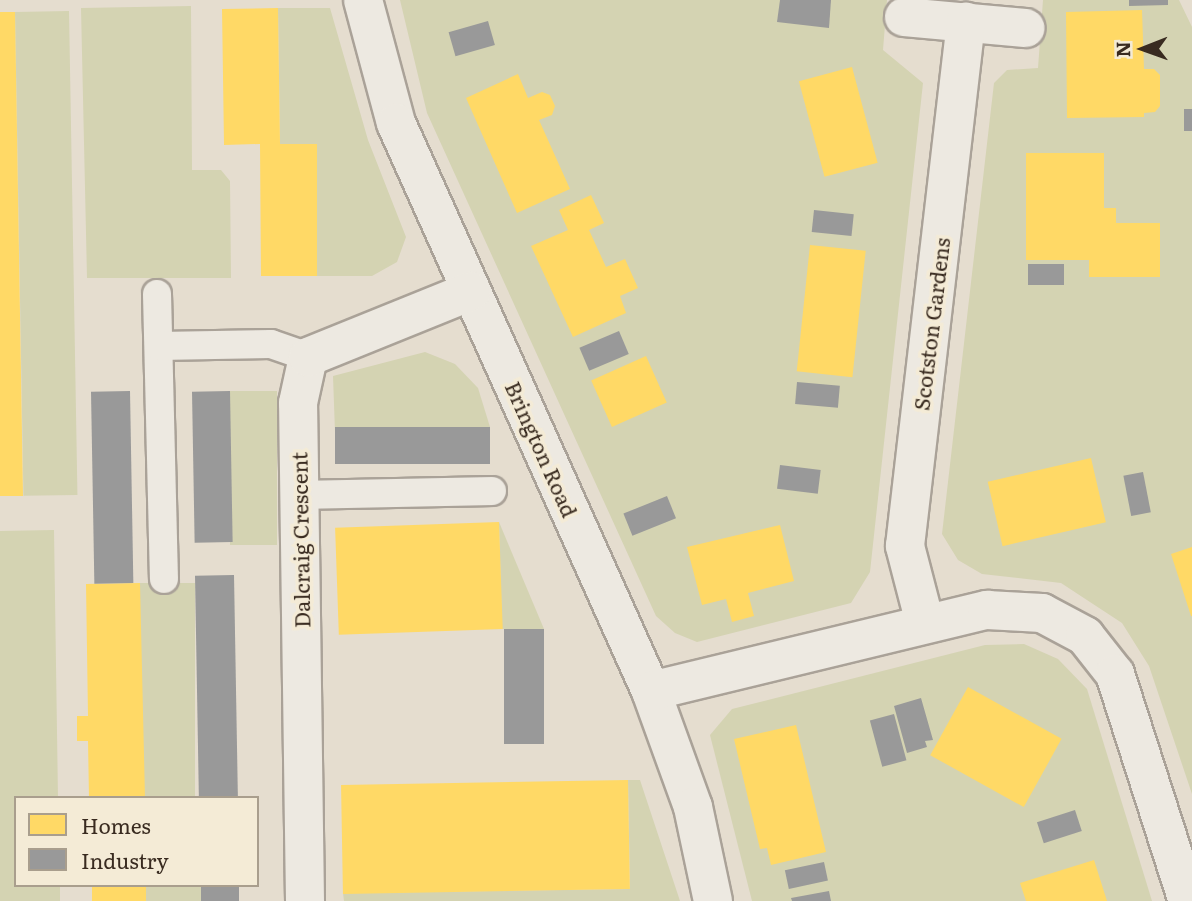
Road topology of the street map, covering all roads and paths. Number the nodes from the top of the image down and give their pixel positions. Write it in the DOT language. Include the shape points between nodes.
graph roads {
  1 [pos="363,0"];
  2 [pos="904,17"];
  3 [pos="966,22"];
  4 [pos="1026,28"];
  5 [pos="471,291"];
  6 [pos="158,294"];
  7 [pos="159,346"];
  8 [pos="308,357"];
  9 [pos="492,491"];
  10 [pos="300,495"];
  11 [pos="164,579"];
  12 [pos="925,623"];
  13 [pos="651,691"];
  14 [pos="305,901"];
  15 [pos="713,901"];
  16 [pos="1188,901"];
  1 -- 5 [label="street, Brington Road" via="396,123"];
  2 -- 3 [label="street"];
  3 -- 4 [label="street"];
  3 -- 12 [label="street, Scotston Gardens" via="905,546"];
  5 -- 8 [label="street"];
  5 -- 13 [label="street, Brington Road"];
  6 -- 7 [label="lane"];
  7 -- 8 [label="lane" via="271,344"];
  7 -- 11 [label="lane"];
  8 -- 10 [label="street, Dalcraig Crescent" via="298,404"];
  9 -- 10 [label="lane"];
  10 -- 14 [label="street, Dalcraig Crescent"];
  12 -- 13 [label="street"];
  12 -- 16 [label="street" via="987,610 1042,614 1085,636 1115,674"];
  13 -- 15 [label="street, Brington Road" via="693,807"];
}
